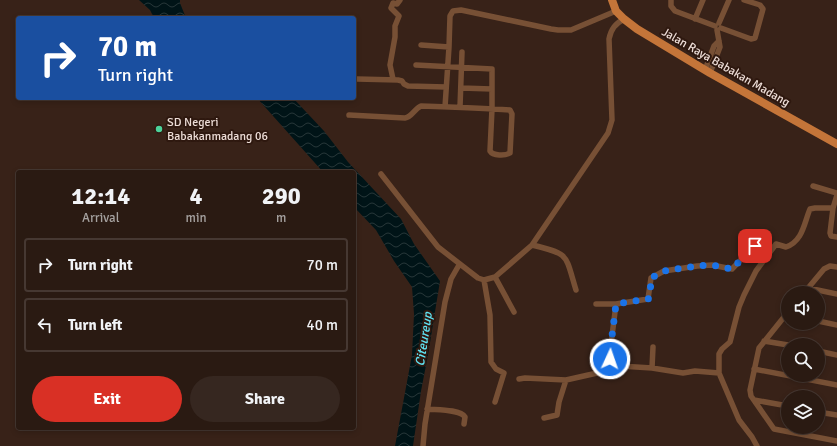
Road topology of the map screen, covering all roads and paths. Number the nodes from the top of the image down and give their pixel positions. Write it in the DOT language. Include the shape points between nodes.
graph roads {
  1 [pos="400,0"];
  2 [pos="612,0"];
  3 [pos="671,0"];
  4 [pos="703,0"];
  5 [pos="728,0"];
  6 [pos="744,0"];
  7 [pos="616,11"];
  8 [pos="624,19"];
  9 [pos="695,19"];
  10 [pos="718,27"];
  11 [pos="421,45"];
  12 [pos="449,46"];
  13 [pos="462,52"];
  14 [pos="416,65"];
  15 [pos="448,67"];
  16 [pos="461,67"];
  17 [pos="707,72"];
  18 [pos="357,79"];
  19 [pos="393,80"];
  20 [pos="446,87"];
  21 [pos="461,88"];
  22 [pos="492,89"];
  23 [pos="445,107"];
  24 [pos="460,107"];
  25 [pos="492,109"];
  26 [pos="349,115"];
  27 [pos="837,144"];
  28 [pos="381,174"];
  29 [pos="813,186"];
  30 [pos="837,194"];
  31 [pos="833,208"];
  32 [pos="837,237"];
  33 [pos="532,245"];
  34 [pos="767,255"];
  35 [pos="459,265"];
  36 [pos="837,267"];
  37 [pos="495,277"];
  38 [pos="484,280"];
  39 [pos="810,286"];
  40 [pos="576,290"];
  41 [pos="825,293"];
  42 [pos="837,294"];
  43 [pos="596,304"];
  44 [pos="616,304"];
  45 [pos="514,312"];
  46 [pos="781,322"];
  47 [pos="825,322"];
  48 [pos="837,325"];
  49 [pos="764,341"];
  50 [pos="781,344"];
  51 [pos="653,347"];
  52 [pos="825,352"];
  53 [pos="837,355"];
  54 [pos="615,367"];
  55 [pos="652,368"];
  56 [pos="754,369"];
  57 [pos="719,373"];
  58 [pos="519,379"];
  59 [pos="566,380"];
  60 [pos="837,385"];
  61 [pos="754,400"];
  62 [pos="495,402"];
  63 [pos="781,405"];
  64 [pos="427,410"];
  65 [pos="825,413"];
  66 [pos="837,416"];
  67 [pos="544,418"];
  68 [pos="464,424"];
  69 [pos="822,439"];
  70 [pos="837,441"];
  71 [pos="423,446"];
  72 [pos="756,446"];
  73 [pos="821,446"];
  1 -- 19 [label="street" via="397,4 393,3 391,8 399,16 395,26 396,37 390,65"];
  2 -- 7 [label="main road, Jalan Raya Babakan Madang"];
  3 -- 9 [label="street" via="672,9"];
  4 -- 9 [label="street"];
  5 -- 10 [label="street"];
  6 -- 10 [label="street" via="763,8 755,38 751,39"];
  7 -- 8 [label="main road, Jalan Raya Babakan Madang"];
  7 -- 12 [label="street" via="565,30 456,10 450,16"];
  8 -- 17 [label="main road, Jalan Raya Babakan Madang"];
  8 -- 33 [label="street" via="612,28 609,39 612,120 610,130"];
  9 -- 10 [label="street"];
  10 -- 17 [label="street" via="719,41 714,46"];
  11 -- 12 [label="street"];
  12 -- 15 [label="street"];
  13 -- 16 [label="street"];
  14 -- 15 [label="street"];
  15 -- 16 [label="street"];
  15 -- 20 [label="street"];
  16 -- 21 [label="street"];
  16 -- 22 [label="street" via="492,69"];
  17 -- 27 [label="main road, Jalan Raya Babakan Madang"];
  18 -- 19 [label="street"];
  19 -- 20 [label="street" via="400,80 408,86"];
  20 -- 23 [label="street"];
  21 -- 22 [label="street"];
  21 -- 24 [label="street"];
  22 -- 25 [label="street"];
  23 -- 24 [label="street"];
  23 -- 26 [label="street" via="421,106 405,118"];
  24 -- 25 [label="street"];
  25 -- 25 [label="street" via="512,112 508,154 493,154 490,151"];
  28 -- 35 [label="street" via="430,239"];
  29 -- 30 [label="street"];
  30 -- 31 [label="street"];
  31 -- 32 [label="street" via="830,233 831,236"];
  31 -- 34 [label="street" via="811,208 804,229 797,240 786,247 776,244"];
  33 -- 37 [label="street"];
  33 -- 40 [label="street" via="555,251 564,257"];
  34 -- 44 [label="street" via="753,247 732,269 706,265 664,271 651,278 648,299"];
  34 -- 57 [label="street" via="756,270 742,299 730,342 719,354"];
  35 -- 38 [label="street"];
  35 -- 64 [label="street" via="451,279 446,297"];
  36 -- 39 [label="street" via="830,266 824,269"];
  37 -- 38 [label="street"];
  37 -- 45 [label="street"];
  38 -- 62 [label="street" via="490,315 491,362 496,369 504,372"];
  41 -- 42 [label="street"];
  43 -- 44 [label="street"];
  44 -- 54 [label="street" via="610,359"];
  46 -- 49 [label="street"];
  47 -- 48 [label="street"];
  49 -- 50 [label="street"];
  49 -- 56 [label="street"];
  51 -- 55 [label="street"];
  52 -- 53 [label="street"];
  54 -- 55 [label="street"];
  54 -- 59 [label="street"];
  55 -- 57 [label="street" via="683,373"];
  56 -- 60 [label="street"];
  56 -- 61 [label="street" via="750,390"];
  57 -- 72 [label="street" via="739,420"];
  58 -- 59 [label="street"];
  59 -- 67 [label="street" via="557,415"];
  61 -- 63 [label="street"];
  61 -- 69 [label="street" via="774,429"];
  64 -- 68 [label="street" via="446,410 462,414 465,417"];
  64 -- 71 [label="street"];
  65 -- 66 [label="street"];
  69 -- 70 [label="street"];
  69 -- 73 [label="street"];
}
